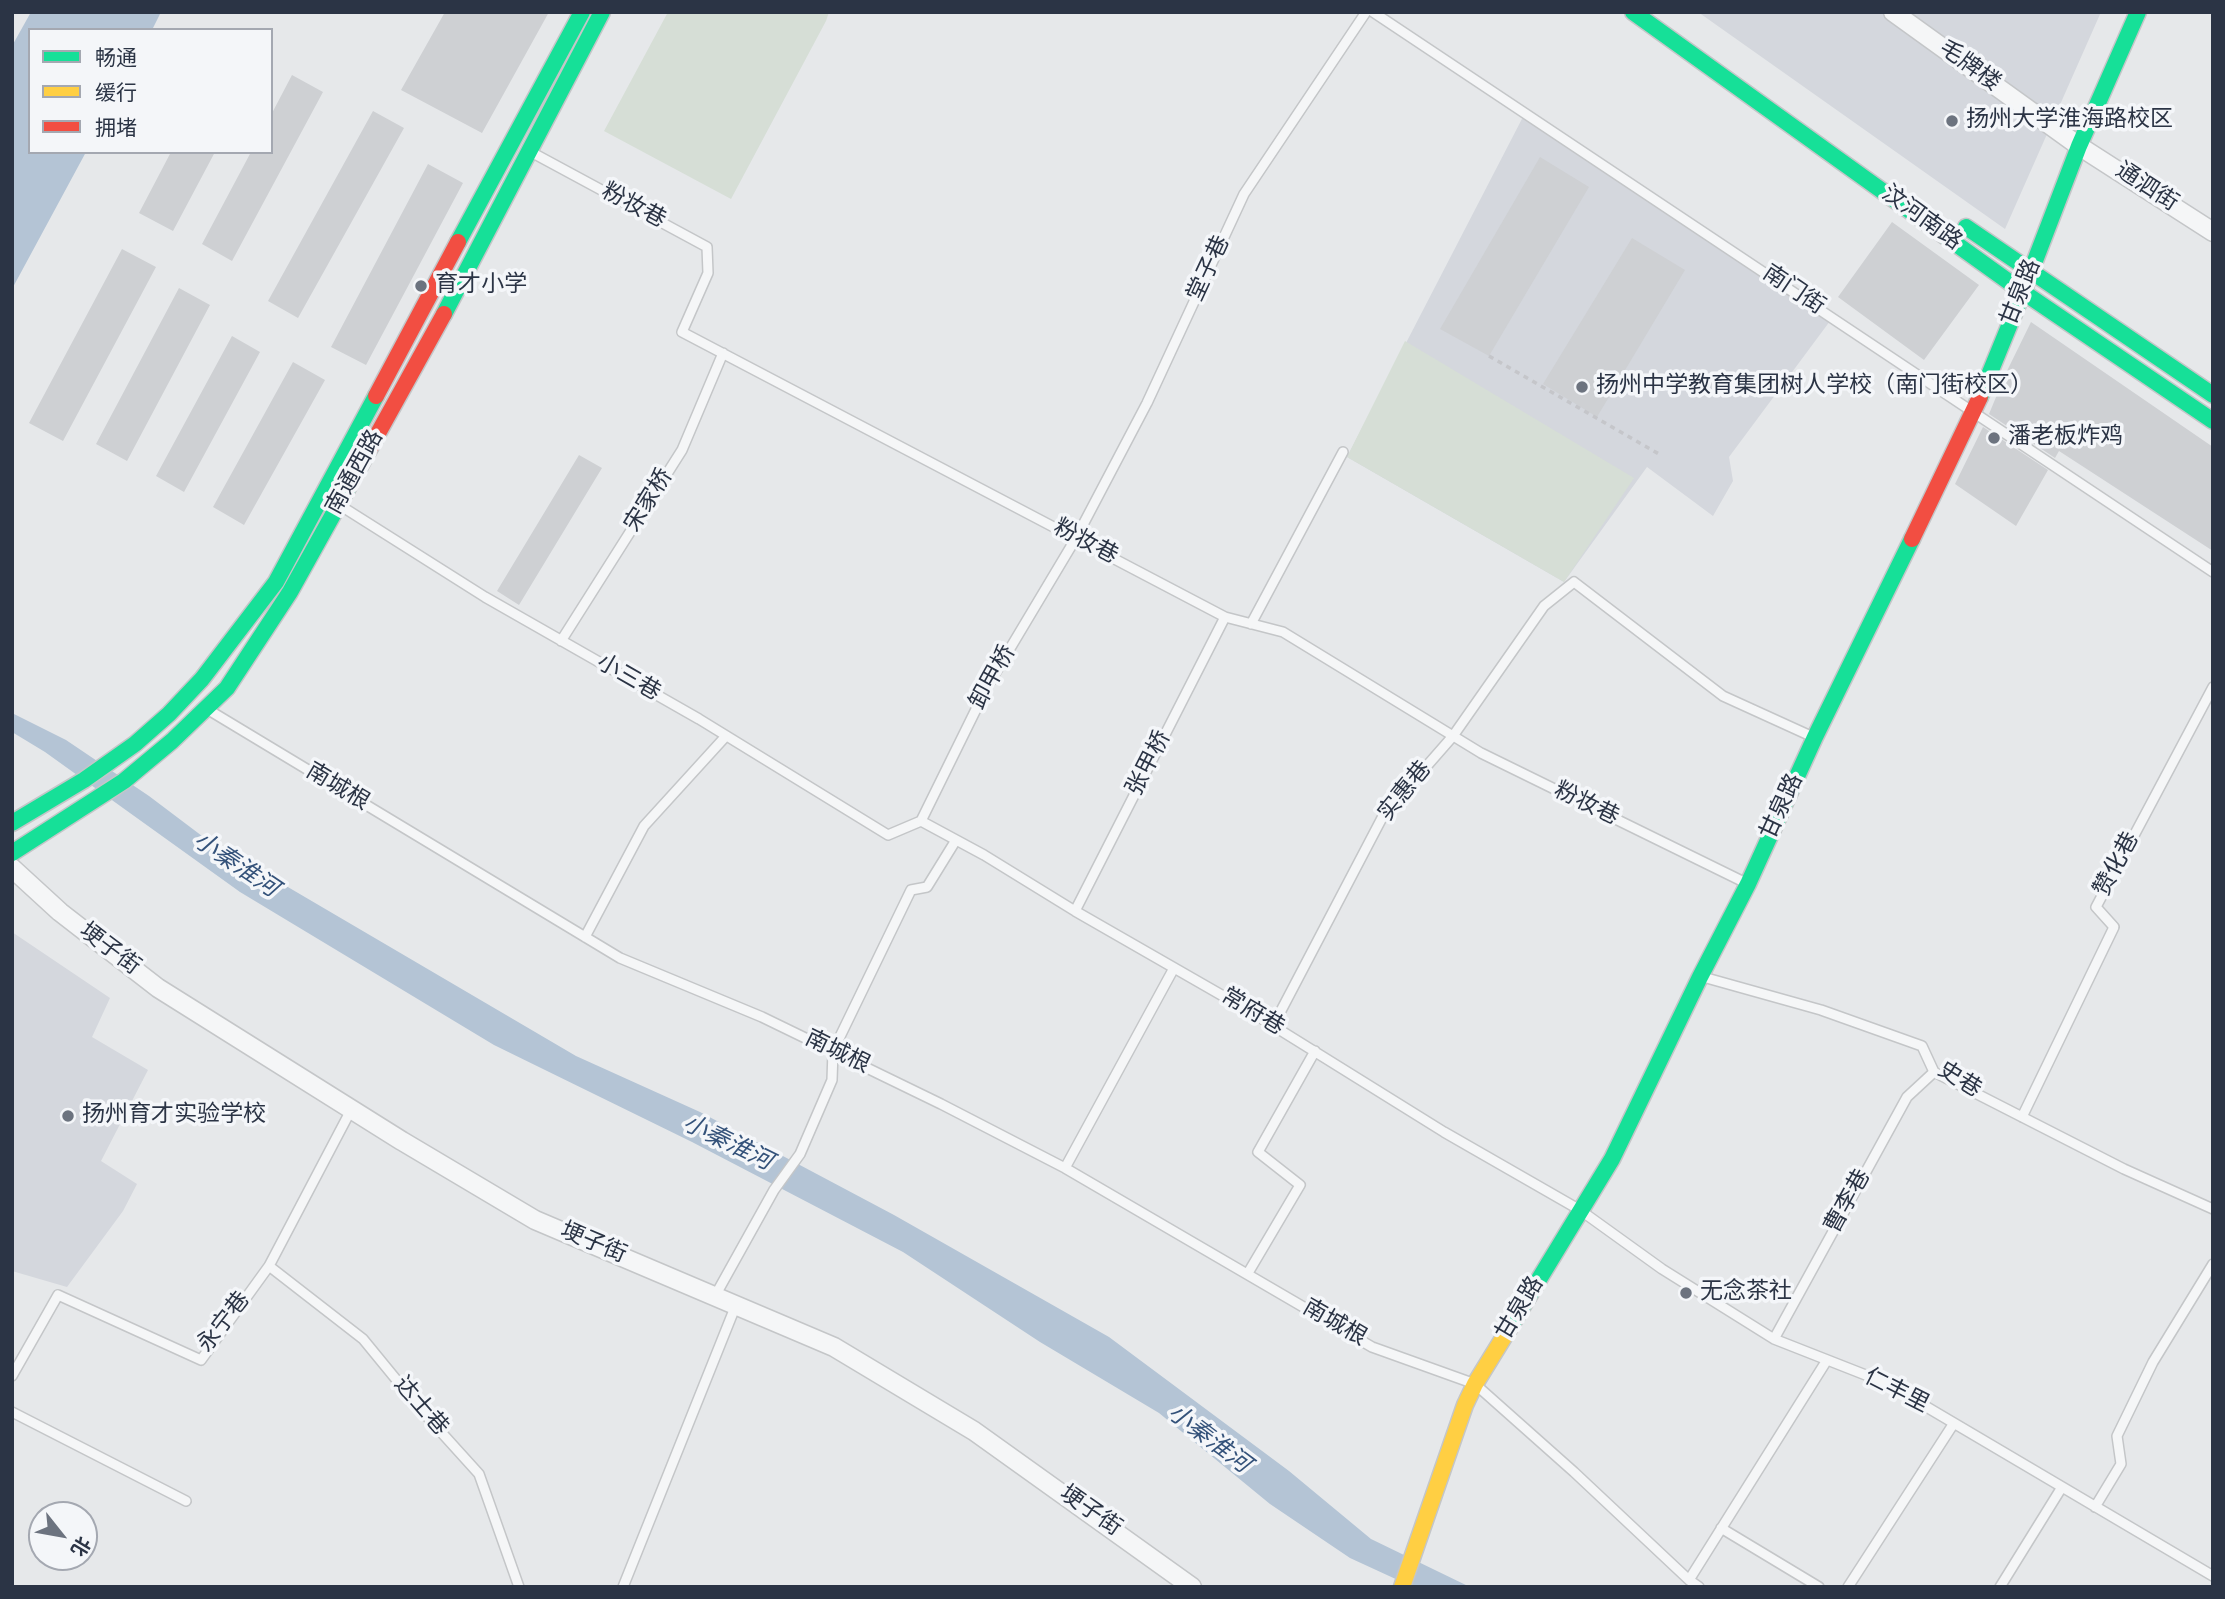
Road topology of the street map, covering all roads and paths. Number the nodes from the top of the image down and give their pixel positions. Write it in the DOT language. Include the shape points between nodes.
graph roads {
  1 [pos="582,12"];
  2 [pos="602,12"];
  3 [pos="1366,12"];
  4 [pos="1373,12"];
  5 [pos="1633,12"];
  6 [pos="1893,12"];
  7 [pos="2138,12"];
  8 [pos="2079,146"];
  9 [pos="530,151"];
  10 [pos="1952,218"];
  11 [pos="2213,232"];
  12 [pos="2030,273"];
  13 [pos="2023,292"];
  14 [pos="723,353"];
  15 [pos="1489,356"];
  16 [pos="2213,395"];
  17 [pos="1974,411"];
  18 [pos="2213,421"];
  19 [pos="1343,452"];
  20 [pos="1659,454"];
  21 [pos="339,504"];
  22 [pos="1076,538"];
  23 [pos="2213,572"];
  24 [pos="1225,617"];
  25 [pos="1251,624"];
  26 [pos="561,641"];
  27 [pos="2213,687"];
  28 [pos="206,708"];
  29 [pos="726,736"];
  30 [pos="1453,736"];
  31 [pos="1815,737"];
  32 [pos="920,821"];
  33 [pos="12,823"];
  34 [pos="956,840"];
  35 [pos="12,853"];
  36 [pos="12,868"];
  37 [pos="1748,884"];
  38 [pos="1074,911"];
  39 [pos="585,937"];
  40 [pos="1174,968"];
  41 [pos="1700,977"];
  42 [pos="1273,1026"];
  43 [pos="833,1051"];
  44 [pos="1315,1051"];
  45 [pos="1934,1072"];
  46 [pos="351,1110"];
  47 [pos="2022,1117"];
  48 [pos="1065,1168"];
  49 [pos="2213,1209"];
  50 [pos="1580,1210"];
  51 [pos="2213,1264"];
  52 [pos="269,1266"];
  53 [pos="1248,1273"];
  54 [pos="715,1296"];
  55 [pos="736,1306"];
  56 [pos="1774,1339"];
  57 [pos="1827,1360"];
  58 [pos="12,1376"];
  59 [pos="1475,1384"];
  60 [pos="12,1412"];
  61 [pos="1954,1423"];
  62 [pos="2062,1487"];
  63 [pos="186,1501"];
  64 [pos="2095,1507"];
  65 [pos="1721,1528"];
  66 [pos="2213,1576"];
  67 [pos="1689,1580"];
  68 [pos="519,1587"];
  69 [pos="623,1587"];
  70 [pos="1192,1587"];
  71 [pos="1402,1587"];
  72 [pos="1699,1587"];
  73 [pos="1819,1587"];
  74 [pos="1848,1587"];
  75 [pos="2000,1587"];
  1 -- 33 [label="main road, 南通西路" via="276,582 214,666 152,730 73,787"];
  2 -- 9 [label="main road, 南通西路"];
  3 -- 22 [label="lane, 堂子巷" via="1244,194 1147,403"];
  4 -- 17 [label="lane, 南门街"];
  5 -- 13 [label="main road, 汶河南路"];
  6 -- 8 [label="street, 毛牌楼"];
  7 -- 8 [label="main road, 甘泉路"];
  8 -- 11 [label="street, 通泗街"];
  8 -- 12 [label="main road, 甘泉路"];
  9 -- 14 [label="lane, 粉妆巷" via="707,247 708,273 682,332"];
  9 -- 21 [label="main road, 南通西路"];
  10 -- 12 [label="main road, 汶河南路"];
  12 -- 13 [label="main road, 甘泉路"];
  12 -- 16 [label="main road, 汶河南路"];
  13 -- 17 [label="main road, 甘泉路"];
  13 -- 18 [label="main road, 汶河南路"];
  14 -- 22 [label="lane, 粉妆巷"];
  14 -- 26 [label="lane, 宋家桥" via="682,450"];
  15 -- 20 [label="path"];
  17 -- 23 [label="lane, 南门街"];
  17 -- 31 [label="main road, 甘泉路"];
  19 -- 25 [label="lane"];
  21 -- 26 [label="lane, 小三巷"];
  21 -- 28 [label="main road, 南通西路" via="227,688"];
  22 -- 24 [label="lane, 粉妆巷"];
  22 -- 32 [label="lane, 卸甲桥" via="987,687"];
  24 -- 25 [label="lane, 粉妆巷"];
  24 -- 38 [label="lane, 张甲桥"];
  25 -- 30 [label="lane, 粉妆巷" via="1283,632"];
  26 -- 29 [label="lane, 小三巷"];
  27 -- 47 [label="lane, 赞化巷" via="2096,907 2114,927"];
  28 -- 35 [label="main road, 南通西路" via="124,781"];
  28 -- 39 [label="lane, 南城根"];
  29 -- 32 [label="lane, 小三巷" via="888,835"];
  29 -- 39 [label="lane" via="644,826"];
  30 -- 31 [label="lane, 实惠巷" via="1544,606 1574,582 1723,696"];
  30 -- 37 [label="lane, 粉妆巷"];
  30 -- 42 [label="lane, 实惠巷" via="1383,816"];
  31 -- 37 [label="main road, 甘泉路"];
  32 -- 34 [label="lane, 常府巷"];
  34 -- 38 [label="lane, 常府巷"];
  34 -- 43 [label="lane" via="926,887 911,890"];
  36 -- 46 [label="street, 埂子街" via="60,912 159,988"];
  37 -- 41 [label="main road, 甘泉路"];
  38 -- 40 [label="lane, 常府巷"];
  39 -- 43 [label="lane, 南城根" via="620,958"];
  40 -- 42 [label="lane, 常府巷"];
  40 -- 48 [label="lane"];
  41 -- 45 [label="lane, 史巷" via="1821,1010 1922,1046"];
  41 -- 50 [label="main road, 甘泉路" via="1612,1159"];
  42 -- 44 [label="lane, 常府巷"];
  43 -- 48 [label="lane, 南城根"];
  43 -- 54 [label="lane" via="832,1080 800,1154 774,1190"];
  44 -- 50 [label="lane, 常府巷"];
  44 -- 53 [label="lane" via="1258,1152 1300,1185"];
  45 -- 47 [label="lane, 史巷"];
  45 -- 56 [label="lane, 曹李巷" via="1907,1097"];
  46 -- 52 [label="lane, 永宁巷"];
  46 -- 54 [label="street, 埂子街" via="535,1220"];
  47 -- 49 [label="lane, 史巷"];
  48 -- 53 [label="lane, 南城根"];
  50 -- 56 [label="lane, 仁丰里" via="1662,1269"];
  50 -- 59 [label="main road, 甘泉路"];
  51 -- 64 [label="lane" via="2129,1411 2117,1436 2121,1464"];
  52 -- 58 [label="lane, 永宁巷" via="201,1360 58,1295"];
  52 -- 68 [label="lane, 达士巷" via="363,1339 479,1474"];
  53 -- 59 [label="lane, 南城根" via="1372,1347"];
  54 -- 55 [label="street, 埂子街"];
  55 -- 69 [label="lane"];
  55 -- 70 [label="street, 埂子街" via="834,1347 974,1431"];
  56 -- 57 [label="lane, 仁丰里"];
  57 -- 61 [label="lane, 仁丰里" via="1886,1383"];
  57 -- 65 [label="lane"];
  59 -- 67 [label="lane"];
  59 -- 71 [label="main road, 甘泉路"];
  60 -- 63 [label="lane"];
  61 -- 62 [label="lane, 仁丰里"];
  61 -- 74 [label="lane"];
  62 -- 64 [label="lane, 仁丰里"];
  62 -- 75 [label="lane"];
  64 -- 66 [label="lane, 仁丰里"];
  65 -- 67 [label="lane"];
  65 -- 73 [label="lane"];
  67 -- 72 [label="lane"];
}
